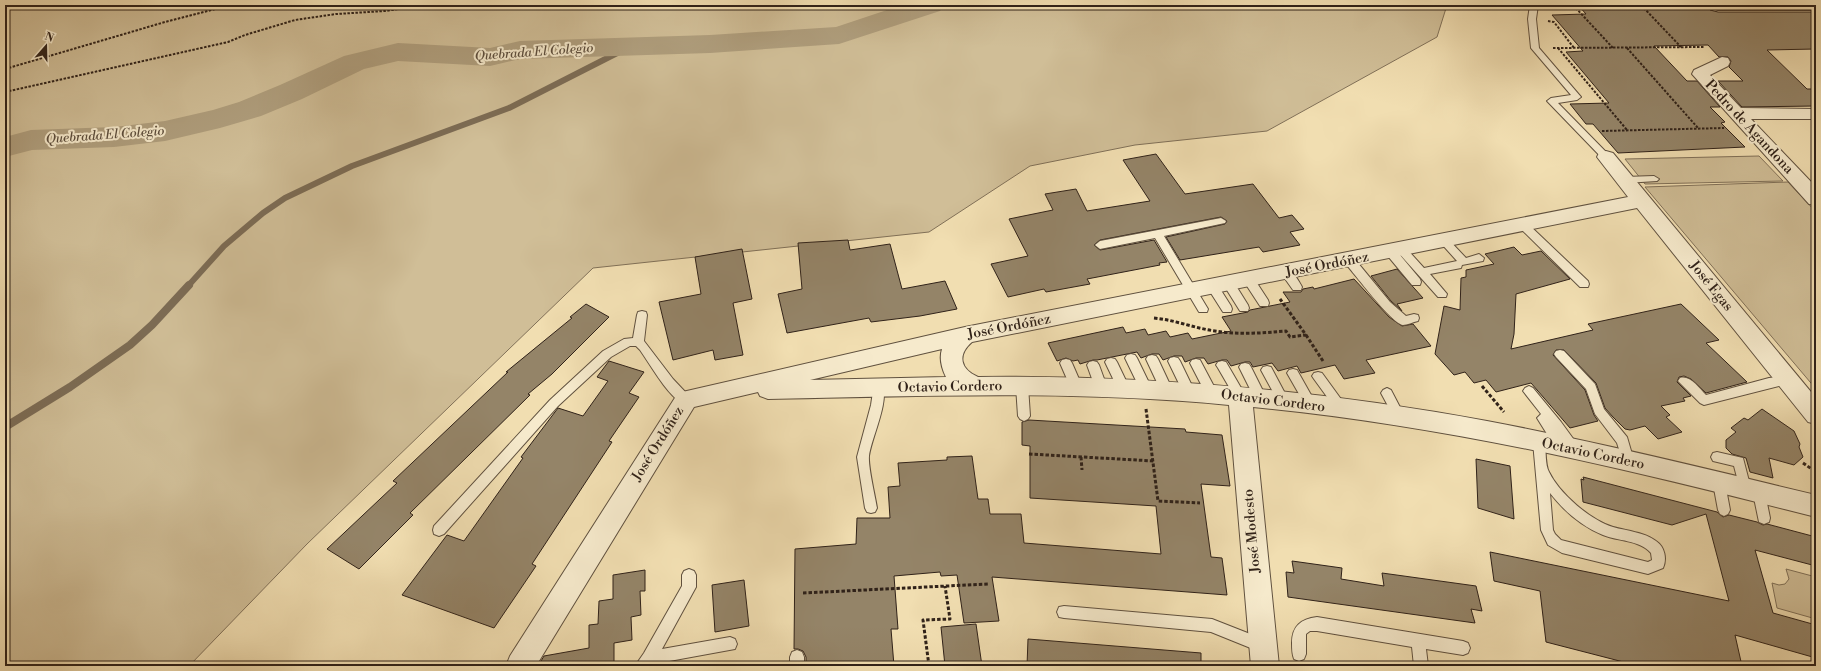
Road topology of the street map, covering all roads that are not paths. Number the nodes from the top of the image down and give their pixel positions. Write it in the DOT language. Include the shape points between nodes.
graph roads {
  1 [pos="1534,5"];
  2 [pos="1718,5"];
  3 [pos="1816,5"];
  4 [pos="1722,62"];
  5 [pos="1816,114"];
  6 [pos="1734,120"];
  7 [pos="1606,157"];
  8 [pos="1654,179"];
  9 [pos="1625,180"];
  10 [pos="1816,199"];
  11 [pos="1642,201"];
  12 [pos="1221,221"];
  13 [pos="1523,225"];
  14 [pos="1158,235"];
  15 [pos="1444,241"];
  16 [pos="1100,245"];
  17 [pos="1396,251"];
  18 [pos="1479,258"];
  19 [pos="1349,260"];
  20 [pos="1457,265"];
  21 [pos="1422,272"];
  22 [pos="1416,282"];
  23 [pos="1584,284"];
  24 [pos="1217,290"];
  25 [pos="1442,294"];
  26 [pos="1264,303"];
  27 [pos="1244,308"];
  28 [pos="1227,309"];
  29 [pos="642,315"];
  30 [pos="1414,318"];
  31 [pos="965,335"];
  32 [pos="638,342"];
  33 [pos="1560,354"];
  34 [pos="1131,358"];
  35 [pos="1152,359"];
  36 [pos="1174,361"];
  37 [pos="1111,362"];
  38 [pos="1066,363"];
  39 [pos="1196,363"];
  40 [pos="1093,365"];
  41 [pos="1222,365"];
  42 [pos="1245,367"];
  43 [pos="1267,370"];
  44 [pos="1292,373"];
  45 [pos="1318,376"];
  46 [pos="1787,380"];
  47 [pos="1684,381"];
  48 [pos="976,386"];
  49 [pos="1022,386"];
  50 [pos="1076,386"];
  51 [pos="878,388"];
  52 [pos="721,392"];
  53 [pos="1145,392"];
  54 [pos="1526,392"];
  55 [pos="1386,393"];
  56 [pos="1212,394"];
  57 [pos="1250,398"];
  58 [pos="686,400"];
  59 [pos="1284,402"];
  60 [pos="1311,405"];
  61 [pos="1342,409"];
  62 [pos="1816,415"];
  63 [pos="1024,416"];
  64 [pos="1399,416"];
  65 [pos="1551,454"];
  66 [pos="1717,457"];
  67 [pos="1628,461"];
  68 [pos="1719,483"];
  69 [pos="1752,491"];
  70 [pos="1816,506"];
  71 [pos="870,508"];
  72 [pos="1724,510"];
  73 [pos="1764,518"];
  74 [pos="438,530"];
  75 [pos="689,575"];
  76 [pos="1064,612"];
  77 [pos="1418,641"];
  78 [pos="730,644"];
  79 [pos="1463,648"];
  80 [pos="1299,654"];
  81 [pos="1264,656"];
  82 [pos="645,662"];
  83 [pos="520,666"];
  84 [pos="1421,666"];
  1 -- 7 [label="lane" via="1532,19 1535,48 1577,97 1551,101"];
  2 -- 3 [label="street"];
  4 -- 6 [label="street, Pedro de Agandona" via="1700,74"];
  5 -- 6 [label="street"];
  6 -- 10 [label="street, Pedro de Agandona"];
  7 -- 9 [label="street, José Egas"];
  8 -- 9 [label="lane"];
  9 -- 11 [label="street, José Egas"];
  11 -- 13 [label="street, José Ordóñez"];
  11 -- 46 [label="street, José Egas"];
  12 -- 14 [label="lane"];
  13 -- 15 [label="street, José Ordóñez"];
  13 -- 23 [label="lane"];
  14 -- 16 [label="lane"];
  14 -- 24 [label="lane"];
  15 -- 17 [label="street, José Ordóñez"];
  15 -- 18 [label="lane" via="1464,262"];
  17 -- 19 [label="street, José Ordóñez"];
  17 -- 21 [label="lane"];
  17 -- 22 [label="lane"];
  19 -- 24 [label="street, José Ordóñez" via="1292,280"];
  19 -- 30 [label="lane" via="1386,305 1404,321"];
  20 -- 21 [label="lane"];
  21 -- 25 [label="lane"];
  24 -- 26 [label="lane"];
  24 -- 27 [label="lane"];
  24 -- 28 [label="lane"];
  24 -- 31 [label="street, José Ordóñez" via="1141,301"];
  29 -- 32 [label="lane"];
  31 -- 48 [label="street" via="954,345 951,354 954,372 961,379"];
  31 -- 52 [label="street, José Ordóñez"];
  32 -- 58 [label="lane"];
  32 -- 74 [label="lane" via="628,342 607,354 554,403"];
  33 -- 67 [label="lane" via="1591,387 1599,411 1623,441"];
  34 -- 53 [label="lane"];
  35 -- 53 [label="lane"];
  36 -- 53 [label="lane"];
  37 -- 53 [label="lane"];
  38 -- 50 [label="lane"];
  39 -- 56 [label="lane"];
  40 -- 53 [label="lane"];
  41 -- 57 [label="lane"];
  42 -- 57 [label="lane"];
  43 -- 59 [label="lane"];
  44 -- 60 [label="lane"];
  45 -- 61 [label="lane"];
  46 -- 47 [label="lane" via="1704,400"];
  46 -- 62 [label="street, José Egas"];
  48 -- 49 [label="street, Octavio Cordero"];
  48 -- 51 [label="street, Octavio Cordero"];
  49 -- 50 [label="street, Octavio Cordero"];
  49 -- 63 [label="lane"];
  50 -- 53 [label="street, Octavio Cordero"];
  51 -- 52 [label="street, Octavio Cordero"];
  51 -- 71 [label="lane" via="877,405 863,457"];
  52 -- 58 [label="street, José Ordóñez"];
  53 -- 56 [label="street, Octavio Cordero"];
  54 -- 65 [label="lane" via="1557,425"];
  55 -- 64 [label="lane"];
  56 -- 57 [label="street, Octavio Cordero"];
  57 -- 59 [label="street, Octavio Cordero"];
  57 -- 81 [label="street, José Modesto"];
  58 -- 83 [label="street, José Ordóñez"];
  59 -- 60 [label="street, Octavio Cordero"];
  60 -- 61 [label="street, Octavio Cordero"];
  61 -- 64 [label="street, Octavio Cordero"];
  64 -- 65 [label="street, Octavio Cordero" via="1513,437"];
  65 -- 65 [label="lane" via="1548,536 1556,544 1648,568 1658,564 1660,558 1652,545 1608,531 1584,518 1557,494"];
  65 -- 67 [label="street, Octavio Cordero"];
  66 -- 69 [label="lane" via="1739,462"];
  67 -- 68 [label="street, Octavio Cordero"];
  68 -- 69 [label="street, Octavio Cordero"];
  68 -- 72 [label="lane"];
  69 -- 70 [label="street, Octavio Cordero"];
  69 -- 73 [label="lane"];
  75 -- 82 [label="lane" via="689,587"];
  76 -- 81 [label="lane" via="1212,626 1242,639"];
  77 -- 79 [label="lane"];
  77 -- 80 [label="lane" via="1307,624 1299,632"];
  77 -- 84 [label="lane"];
  78 -- 82 [label="lane"];
}
